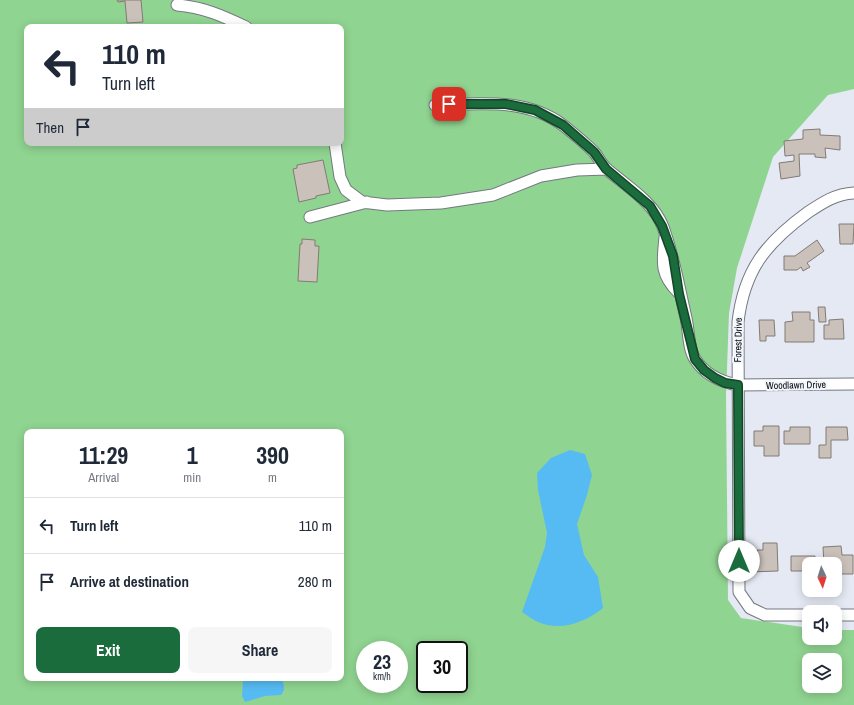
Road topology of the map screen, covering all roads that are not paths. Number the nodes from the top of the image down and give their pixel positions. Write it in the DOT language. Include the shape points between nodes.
graph roads {
  1 [pos="177,5"];
  2 [pos="240,24"];
  3 [pos="435,105"];
  4 [pos="335,146"];
  5 [pos="606,169"];
  6 [pos="854,193"];
  7 [pos="367,202"];
  8 [pos="310,217"];
  9 [pos="854,384"];
  10 [pos="738,385"];
  11 [pos="802,615"];
  12 [pos="842,615"];
  13 [pos="854,615"];
  1 -- 2 [label="street" via="194,6 216,12"];
  3 -- 5 [label="street" via="506,104 535,110 563,125 594,152"];
  4 -- 7 [label="street" via="340,177 346,190 362,202"];
  5 -- 7 [label="street" via="577,170 541,176 493,195 441,203 387,205"];
  5 -- 10 [label="street, Woodlawn Drive" via="650,206 662,226 665,236 662,268 679,294 695,359 715,378"];
  6 -- 10 [label="street, Forest Drive" via="845,193 829,199 793,223 762,252 752,269 739,307"];
  7 -- 8 [label="street"];
  9 -- 10 [label="street, Woodlawn Drive"];
  10 -- 11 [label="street, Forest Drive" via="739,592 750,608 765,615"];
  12 -- 13 [label="street"];
}
